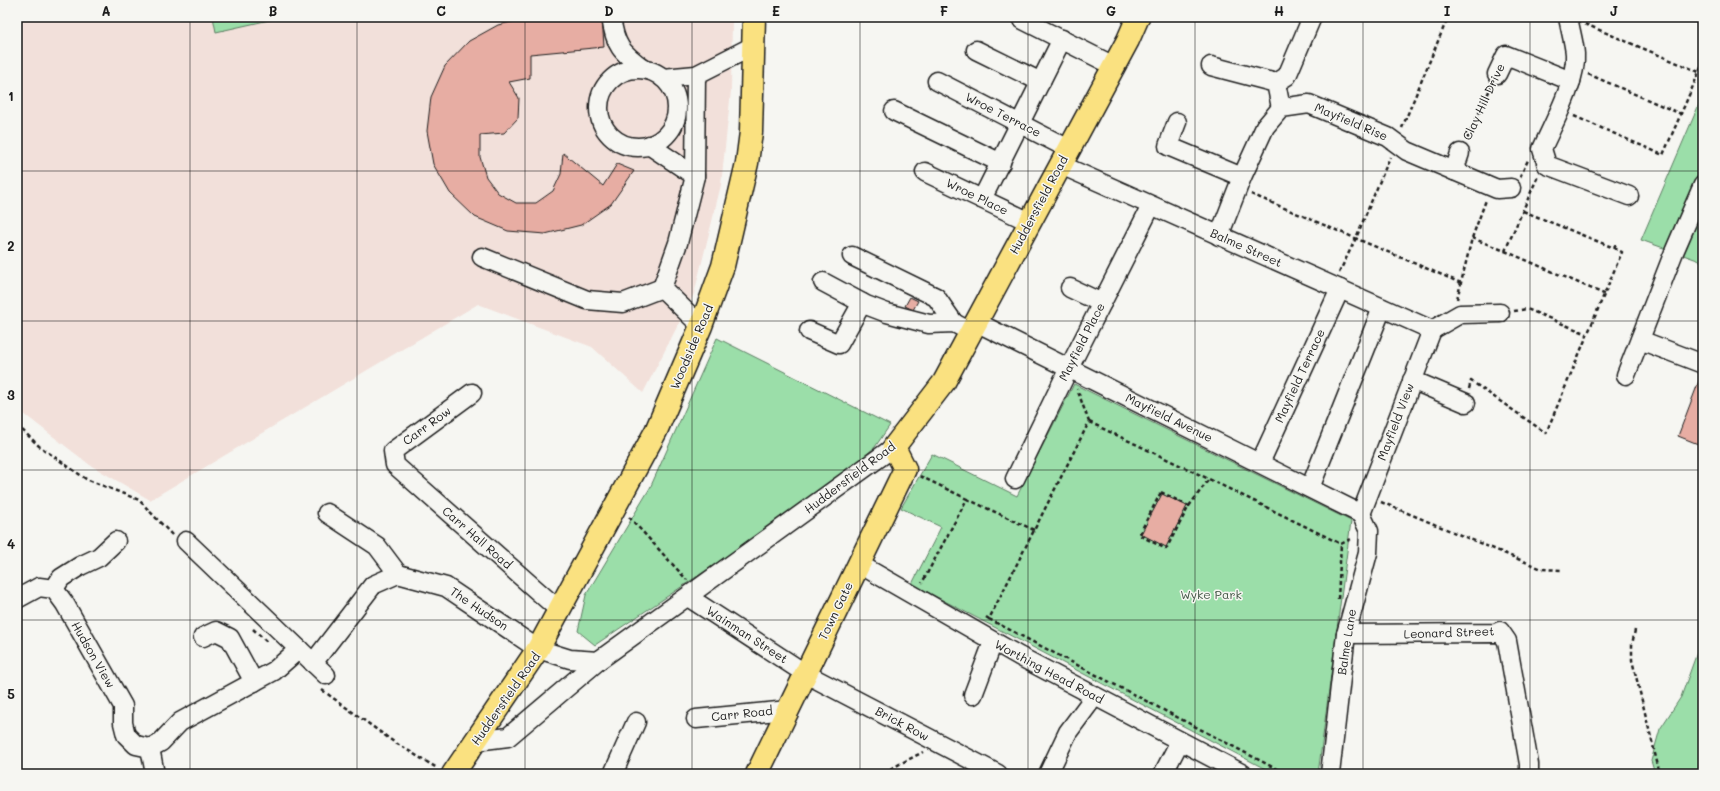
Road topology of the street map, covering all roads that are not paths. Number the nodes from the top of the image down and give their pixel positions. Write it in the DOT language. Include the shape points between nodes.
graph roads {
  1 [pos="611,17"];
  2 [pos="754,17"];
  3 [pos="1138,17"];
  4 [pos="1312,17"];
  5 [pos="1023,20"];
  6 [pos="1576,20"];
  7 [pos="1062,39"];
  8 [pos="753,46"];
  9 [pos="976,50"];
  10 [pos="1114,66"];
  11 [pos="1211,66"];
  12 [pos="644,69"];
  13 [pos="1497,74"];
  14 [pos="696,75"];
  15 [pos="1573,75"];
  16 [pos="663,78"];
  17 [pos="937,81"];
  18 [pos="1041,82"];
  19 [pos="1276,83"];
  20 [pos="1281,108"];
  21 [pos="894,111"];
  22 [pos="1177,122"];
  23 [pos="1020,124"];
  24 [pos="649,145"];
  25 [pos="1460,153"];
  26 [pos="1065,157"];
  27 [pos="1001,163"];
  28 [pos="1454,171"];
  29 [pos="925,172"];
  30 [pos="695,176"];
  31 [pos="1240,183"];
  32 [pos="1703,185"];
  33 [pos="1511,188"];
  34 [pos="1628,196"];
  35 [pos="982,199"];
  36 [pos="1151,206"];
  37 [pos="1030,222"];
  38 [pos="1219,236"];
  39 [pos="852,256"];
  40 [pos="482,257"];
  41 [pos="823,282"];
  42 [pos="662,288"];
  43 [pos="1070,288"];
  44 [pos="1340,289"];
  45 [pos="862,303"];
  46 [pos="1102,303"];
  47 [pos="1382,308"];
  48 [pos="1500,313"];
  49 [pos="701,326"];
  50 [pos="967,326"];
  51 [pos="1432,330"];
  52 [pos="809,331"];
  53 [pos="1640,340"];
  54 [pos="1703,364"];
  55 [pos="1069,368"];
  56 [pos="1626,375"];
  57 [pos="1412,380"];
  58 [pos="472,393"];
  59 [pos="1466,403"];
  60 [pos="894,447"];
  61 [pos="1260,463"];
  62 [pos="394,465"];
  63 [pos="1015,479"];
  64 [pos="1310,488"];
  65 [pos="327,513"];
  66 [pos="1361,514"];
  67 [pos="116,541"];
  68 [pos="186,541"];
  69 [pos="859,564"];
  70 [pos="398,574"];
  71 [pos="54,589"];
  72 [pos="692,594"];
  73 [pos="17,599"];
  74 [pos="559,610"];
  75 [pos="1346,634"];
  76 [pos="203,637"];
  77 [pos="994,642"];
  78 [pos="299,649"];
  79 [pos="538,649"];
  80 [pos="598,661"];
  81 [pos="313,663"];
  82 [pos="806,674"];
  83 [pos="326,675"];
  84 [pos="254,682"];
  85 [pos="973,695"];
  86 [pos="1094,697"];
  87 [pos="788,710"];
  88 [pos="696,719"];
  89 [pos="636,722"];
  90 [pos="476,741"];
  91 [pos="1180,741"];
  92 [pos="150,748"];
  93 [pos="964,756"];
  94 [pos="156,774"];
  95 [pos="454,774"];
  96 [pos="613,774"];
  97 [pos="757,774"];
  98 [pos="971,774"];
  99 [pos="998,774"];
  100 [pos="1048,774"];
  101 [pos="1163,774"];
  102 [pos="1243,774"];
  103 [pos="1330,774"];
  104 [pos="1528,774"];
  1 -- 12 [label="street" via="613,35 625,55"];
  2 -- 8 [label="main road, Woodside Road"];
  3 -- 10 [label="main road, Huddersfield Road"];
  4 -- 19 [label="street" via="1287,76"];
  5 -- 7 [label="street"];
  6 -- 15 [label="street"];
  7 -- 10 [label="street"];
  7 -- 18 [label="street"];
  8 -- 14 [label="street"];
  8 -- 49 [label="main road, Woodside Road" via="751,132 747,163 723,266"];
  9 -- 18 [label="street"];
  10 -- 26 [label="main road, Huddersfield Road"];
  11 -- 19 [label="street"];
  12 -- 16 [label="street"];
  12 -- 24 [label="street" via="631,69 608,82 601,93 598,106 600,119 606,131 616,140 628,146"];
  13 -- 15 [label="street, Clay Hill Drive" via="1506,55"];
  14 -- 16 [label="street"];
  14 -- 30 [label="street"];
  15 -- 34 [label="street" via="1544,154 1547,165"];
  16 -- 24 [label="street" via="673,91 676,115 672,127 664,136"];
  17 -- 23 [label="street, Wroe Terrace"];
  18 -- 23 [label="street"];
  19 -- 20 [label="street"];
  20 -- 28 [label="street, Mayfield Rise" via="1309,104 1388,136 1407,151"];
  20 -- 31 [label="street" via="1265,127"];
  21 -- 27 [label="street"];
  22 -- 31 [label="street" via="1168,146"];
  23 -- 26 [label="street, Wroe Terrace"];
  23 -- 27 [label="street"];
  24 -- 30 [label="street"];
  25 -- 28 [label="street, Clay Hill Drive"];
  26 -- 36 [label="street, Balme Street"];
  26 -- 37 [label="main road, Huddersfield Road"];
  27 -- 35 [label="street"];
  28 -- 33 [label="street" via="1497,189"];
  29 -- 35 [label="street, Wroe Place"];
  30 -- 42 [label="street" via="678,243"];
  31 -- 38 [label="street"];
  32 -- 53 [label="street"];
  35 -- 37 [label="street, Wroe Place"];
  36 -- 38 [label="street, Balme Street"];
  36 -- 46 [label="street, Mayfield Place"];
  37 -- 50 [label="main road, Huddersfield Road"];
  38 -- 44 [label="street, Balme Street"];
  39 -- 50 [label="street" via="936,297"];
  40 -- 42 [label="street" via="588,300 623,303"];
  41 -- 45 [label="street"];
  42 -- 49 [label="street"];
  43 -- 46 [label="street"];
  44 -- 47 [label="street, Balme Street"];
  44 -- 61 [label="street, Mayfield Terrace"];
  45 -- 50 [label="street" via="906,319 929,324"];
  45 -- 52 [label="street" via="839,344"];
  46 -- 55 [label="street, Mayfield Place"];
  47 -- 51 [label="street, Balme Street"];
  47 -- 64 [label="street"];
  48 -- 51 [label="street" via="1460,314"];
  49 -- 74 [label="main road, Woodside Road" via="656,430"];
  50 -- 55 [label="street, Mayfield Avenue"];
  50 -- 60 [label="main road, Huddersfield Road" via="944,382"];
  51 -- 57 [label="street, Mayfield View"];
  53 -- 54 [label="street"];
  53 -- 56 [label="street"];
  55 -- 61 [label="street, Mayfield Avenue"];
  55 -- 63 [label="street, Mayfield Place"];
  57 -- 59 [label="street"];
  57 -- 66 [label="street, Mayfield View"];
  58 -- 62 [label="street, Carr Row" via="393,451"];
  60 -- 69 [label="main road, Town Gate" via="905,469"];
  60 -- 72 [label="street, Huddersfield Road"];
  61 -- 64 [label="street, Mayfield Avenue"];
  62 -- 74 [label="street, Carr Hall Road"];
  64 -- 66 [label="street, Mayfield Avenue"];
  65 -- 70 [label="street" via="377,546"];
  66 -- 75 [label="street, Balme Lane" via="1369,530 1368,553"];
  67 -- 71 [label="street" via="99,557 61,578"];
  68 -- 78 [label="street"];
  69 -- 77 [label="street, Worthing Head Road"];
  69 -- 82 [label="main road, Town Gate"];
  70 -- 79 [label="street, The Hudson" via="446,587"];
  70 -- 81 [label="street" via="374,585"];
  71 -- 73 [label="street" via="40,587"];
  71 -- 92 [label="street, Hudson View" via="123,706 126,735 136,745"];
  72 -- 80 [label="street, Huddersfield Road"];
  72 -- 82 [label="street, Wainman Street"];
  74 -- 79 [label="main road, Woodside Road"];
  75 -- 103 [label="street, Balme Lane"];
  75 -- 104 [label="street, Leonard Street" via="1500,631 1507,641 1529,764"];
  76 -- 84 [label="street" via="216,631 230,638"];
  77 -- 85 [label="street"];
  77 -- 86 [label="street, Worthing Head Road"];
  78 -- 81 [label="street"];
  78 -- 84 [label="street" via="274,671"];
  79 -- 80 [label="street, Huddersfield Road" via="570,659"];
  79 -- 90 [label="main road, Huddersfield Road"];
  80 -- 90 [label="street" via="508,737"];
  81 -- 83 [label="street"];
  82 -- 87 [label="main road, Town Gate"];
  82 -- 93 [label="street, Brick Row"];
  84 -- 92 [label="street" via="180,722 162,742"];
  86 -- 91 [label="street, Worthing Head Road"];
  86 -- 100 [label="street" via="1068,732"];
  87 -- 88 [label="street, Carr Road"];
  87 -- 97 [label="main road, Town Gate"];
  89 -- 96 [label="street"];
  90 -- 95 [label="main road, Huddersfield Road"];
  91 -- 101 [label="street"];
  91 -- 102 [label="street, Worthing Head Road"];
  92 -- 94 [label="street"];
  93 -- 98 [label="street"];
  93 -- 99 [label="street, Brick Row"];
}
